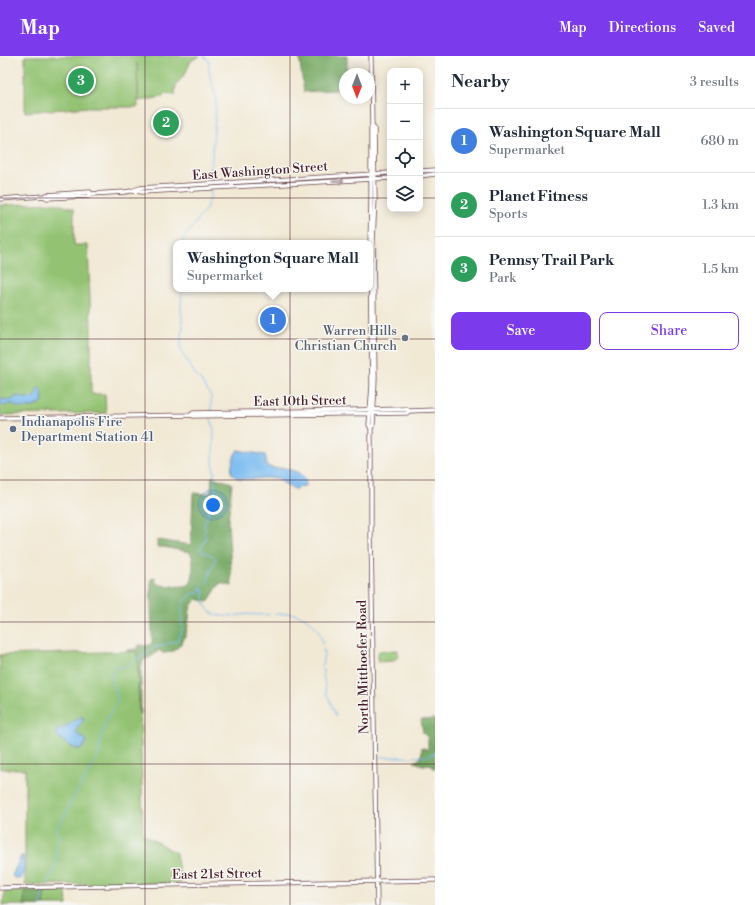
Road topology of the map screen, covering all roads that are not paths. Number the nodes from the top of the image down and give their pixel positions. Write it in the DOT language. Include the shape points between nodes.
graph roads {
  1 [pos="371,56"];
  2 [pos="372,127"];
  3 [pos="435,170"];
  4 [pos="423,171"];
  5 [pos="387,174"];
  6 [pos="435,174"];
  7 [pos="374,176"];
  8 [pos="423,176"];
  9 [pos="387,178"];
  10 [pos="0,199"];
  11 [pos="370,240"];
  12 [pos="371,292"];
  13 [pos="372,376"];
  14 [pos="375,387"];
  15 [pos="435,410"];
  16 [pos="372,411"];
  17 [pos="0,418"];
  18 [pos="376,880"];
  19 [pos="435,880"];
  20 [pos="0,888"];
  21 [pos="377,905"];
  1 -- 2 [label="main road"];
  2 -- 7 [label="main road" via="370,148"];
  2 -- 7 [label="main road"];
  3 -- 4 [label="main road"];
  5 -- 7 [label="main road, East Washington Street"];
  6 -- 8 [label="main road"];
  7 -- 9 [label="main road, East Washington Street"];
  7 -- 10 [label="main road, East Washington Street" via="139,193 84,192"];
  7 -- 11 [label="main road"];
  7 -- 14 [label="main road, North Mitthoefer Road"];
  12 -- 13 [label="main road, North Mitthoefer Road"];
  13 -- 14 [label="main road"];
  13 -- 16 [label="main road, North Mitthoefer Road"];
  14 -- 16 [label="main road, North Mitthoefer Road"];
  15 -- 16 [label="main road, East 10th Street"];
  16 -- 17 [label="main road, East 10th Street"];
  16 -- 18 [label="main road, North Mitthoefer Road" via="369,425"];
  18 -- 19 [label="main road, East 21st Street"];
  18 -- 20 [label="main road, East 21st Street"];
  18 -- 21 [label="main road, North Mitthoefer Road"];
}
